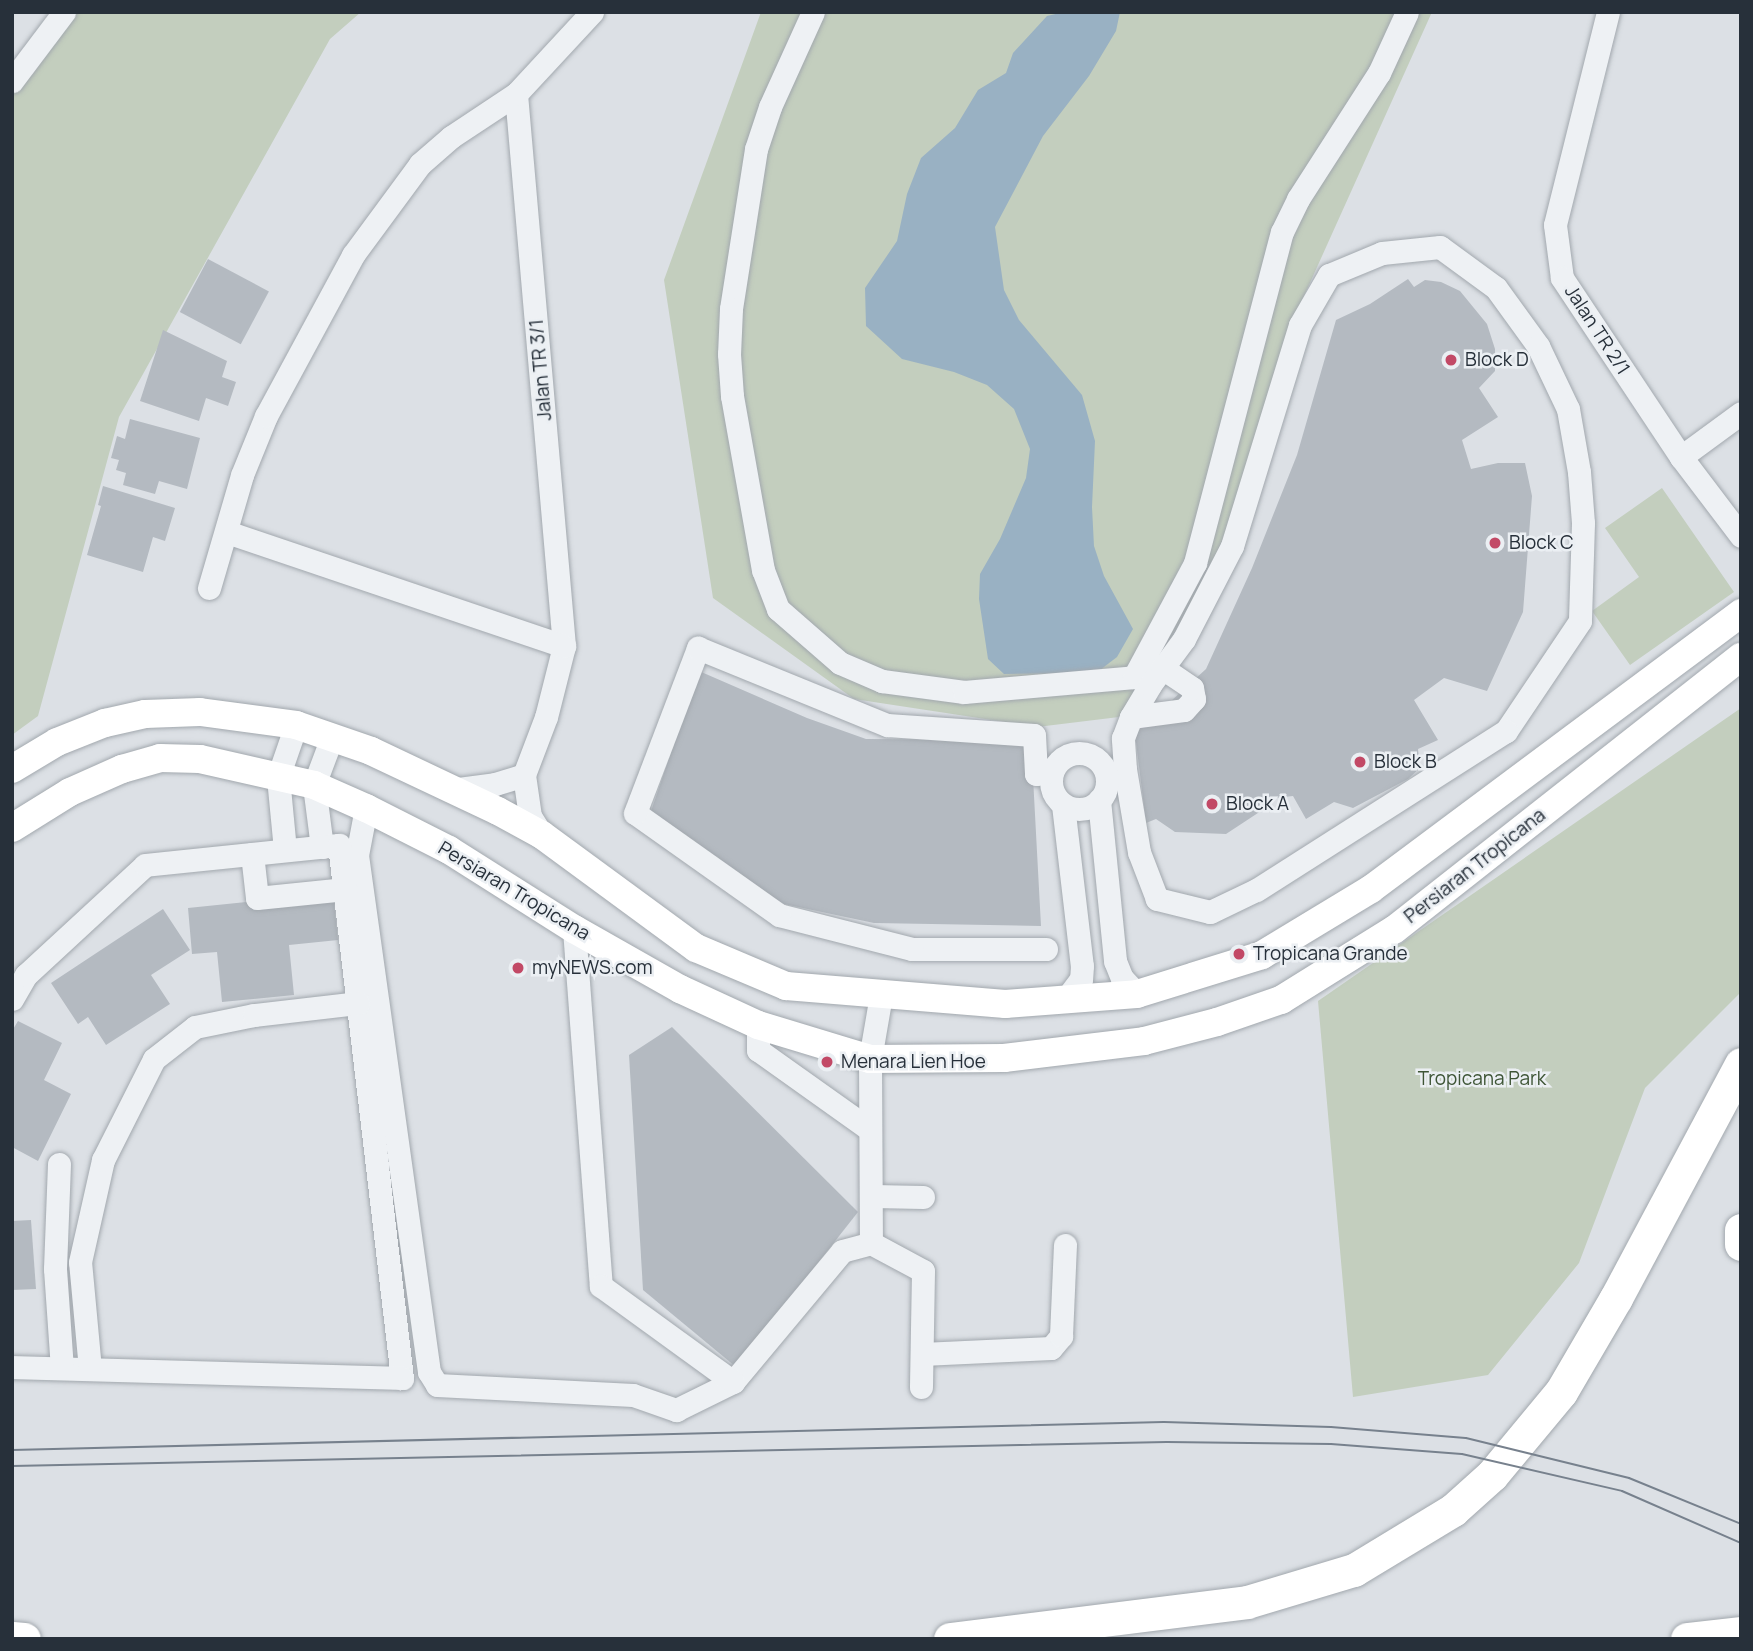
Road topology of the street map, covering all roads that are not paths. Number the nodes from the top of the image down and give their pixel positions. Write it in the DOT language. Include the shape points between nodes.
graph roads {
  1 [pos="64,12"];
  2 [pos="592,12"];
  3 [pos="813,12"];
  4 [pos="1407,12"];
  5 [pos="1608,12"];
  6 [pos="12,81"];
  7 [pos="516,94"];
  8 [pos="1741,413"];
  9 [pos="1681,457"];
  10 [pos="227,532"];
  11 [pos="1741,536"];
  12 [pos="209,588"];
  13 [pos="1741,613"];
  14 [pos="564,646"];
  15 [pos="1741,657"];
  16 [pos="1162,668"];
  17 [pos="1131,717"];
  18 [pos="296,725"];
  19 [pos="332,737"];
  20 [pos="12,769"];
  21 [pos="1053,770"];
  22 [pos="1115,771"];
  23 [pos="524,775"];
  24 [pos="278,777"];
  25 [pos="314,785"];
  26 [pos="452,790"];
  27 [pos="1099,800"];
  28 [pos="1063,805"];
  29 [pos="366,808"];
  30 [pos="12,828"];
  31 [pos="542,835"];
  32 [pos="322,847"];
  33 [pos="285,850"];
  34 [pos="252,854"];
  35 [pos="346,889"];
  36 [pos="574,929"];
  37 [pos="1046,949"];
  38 [pos="1137,994"];
  39 [pos="881,995"];
  40 [pos="12,999"];
  41 [pos="1066,999"];
  42 [pos="358,1003"];
  43 [pos="758,1025"];
  44 [pos="870,1059"];
  45 [pos="1741,1065"];
  46 [pos="869,1129"];
  47 [pos="59,1164"];
  48 [pos="873,1196"];
  49 [pos="923,1197"];
  50 [pos="1741,1230"];
  51 [pos="872,1243"];
  52 [pos="1741,1244"];
  53 [pos="1065,1245"];
  54 [pos="922,1354"];
  55 [pos="12,1367"];
  56 [pos="62,1368"];
  57 [pos="90,1369"];
  58 [pos="733,1382"];
  59 [pos="921,1387"];
  60 [pos="1741,1633"];
  61 [pos="12,1638"];
  62 [pos="24,1639"];
  63 [pos="950,1639"];
  64 [pos="1687,1639"];
  1 -- 6 [label="street"];
  2 -- 7 [label="street"];
  3 -- 4 [label="street" via="756,149 731,309 732,396 763,570 778,609 839,663 882,681 964,692 1133,677 1195,563 1282,232 1298,199 1379,73"];
  5 -- 9 [label="street, Jalan TR 2/1" via="1555,225 1562,278"];
  7 -- 10 [label="street" via="451,137 420,164 353,255 266,416 242,475"];
  7 -- 14 [label="street, Jalan TR 3/1"];
  8 -- 9 [label="street"];
  9 -- 11 [label="street, Jalan TR 2/1"];
  10 -- 12 [label="street"];
  10 -- 14 [label="street"];
  13 -- 38 [label="main road" via="1371,889 1262,955"];
  14 -- 23 [label="street, Jalan TR 3/1" via="546,717"];
  15 -- 44 [label="main road, Persiaran Tropicana" via="1395,929 1281,1000 1144,1041 1004,1058"];
  16 -- 17 [label="street"];
  16 -- 17 [label="street" via="1192,688 1194,699 1184,710"];
  16 -- 22 [label="street" via="1184,639 1232,546 1300,326 1329,275 1382,253 1440,247 1496,288 1538,346 1568,409 1583,523 1580,621 1506,731 1256,890 1210,912 1157,899"];
  17 -- 22 [label="street"];
  18 -- 19 [label="main road"];
  18 -- 20 [label="main road" via="200,712 145,713 57,742"];
  18 -- 24 [label="street"];
  19 -- 25 [label="street"];
  19 -- 26 [label="main road"];
  21 -- 22 [label="street" via="1075,753 1094,757"];
  21 -- 28 [label="street" via="1051,790"];
  21 -- 37 [label="street" via="1036,774 1034,735 887,725 698,648 635,813 779,915 912,949"];
  22 -- 27 [label="street"];
  23 -- 26 [label="street"];
  23 -- 31 [label="street" via="530,816"];
  24 -- 25 [label="main road, Persiaran Tropicana"];
  24 -- 30 [label="main road, Persiaran Tropicana" via="200,760 160,758 70,792"];
  24 -- 33 [label="street"];
  25 -- 29 [label="main road, Persiaran Tropicana"];
  25 -- 32 [label="street"];
  26 -- 31 [label="main road"];
  27 -- 28 [label="street" via="1082,809"];
  27 -- 38 [label="street" via="1115,961 1122,978"];
  28 -- 41 [label="street" via="1082,966 1081,979"];
  29 -- 36 [label="main road, Persiaran Tropicana" via="449,850"];
  29 -- 58 [label="street" via="357,855 429,1372 437,1385 633,1395 676,1410"];
  31 -- 39 [label="main road" via="696,948 786,986"];
  32 -- 33 [label="street"];
  32 -- 35 [label="street" via="339,845"];
  33 -- 34 [label="street"];
  34 -- 35 [label="street" via="257,898"];
  34 -- 40 [label="street" via="145,865 26,975"];
  35 -- 42 [label="street"];
  36 -- 43 [label="main road, Persiaran Tropicana" via="680,989"];
  36 -- 58 [label="street" via="601,1286"];
  38 -- 41 [label="main road"];
  39 -- 41 [label="main road" via="1005,1004"];
  39 -- 44 [label="street"];
  42 -- 57 [label="street" via="195,1027 154,1059 103,1160 80,1262"];
  42 -- 57 [label="street" via="402,1378"];
  43 -- 44 [label="main road, Persiaran Tropicana"];
  43 -- 46 [label="street" via="758,1050"];
  44 -- 46 [label="street"];
  45 -- 63 [label="highway" via="1561,1392 1492,1475 1453,1510 1354,1570 1259,1599"];
  46 -- 48 [label="street"];
  47 -- 56 [label="street" via="55,1269"];
  48 -- 49 [label="street"];
  48 -- 51 [label="street"];
  50 -- 52 [label="highway"];
  51 -- 54 [label="street" via="923,1271"];
  51 -- 58 [label="street" via="842,1251"];
  53 -- 54 [label="street" via="1061,1336 1051,1348"];
  54 -- 59 [label="street"];
  55 -- 56 [label="street"];
  56 -- 57 [label="street"];
  60 -- 64 [label="highway"];
  61 -- 62 [label="highway"];
}
